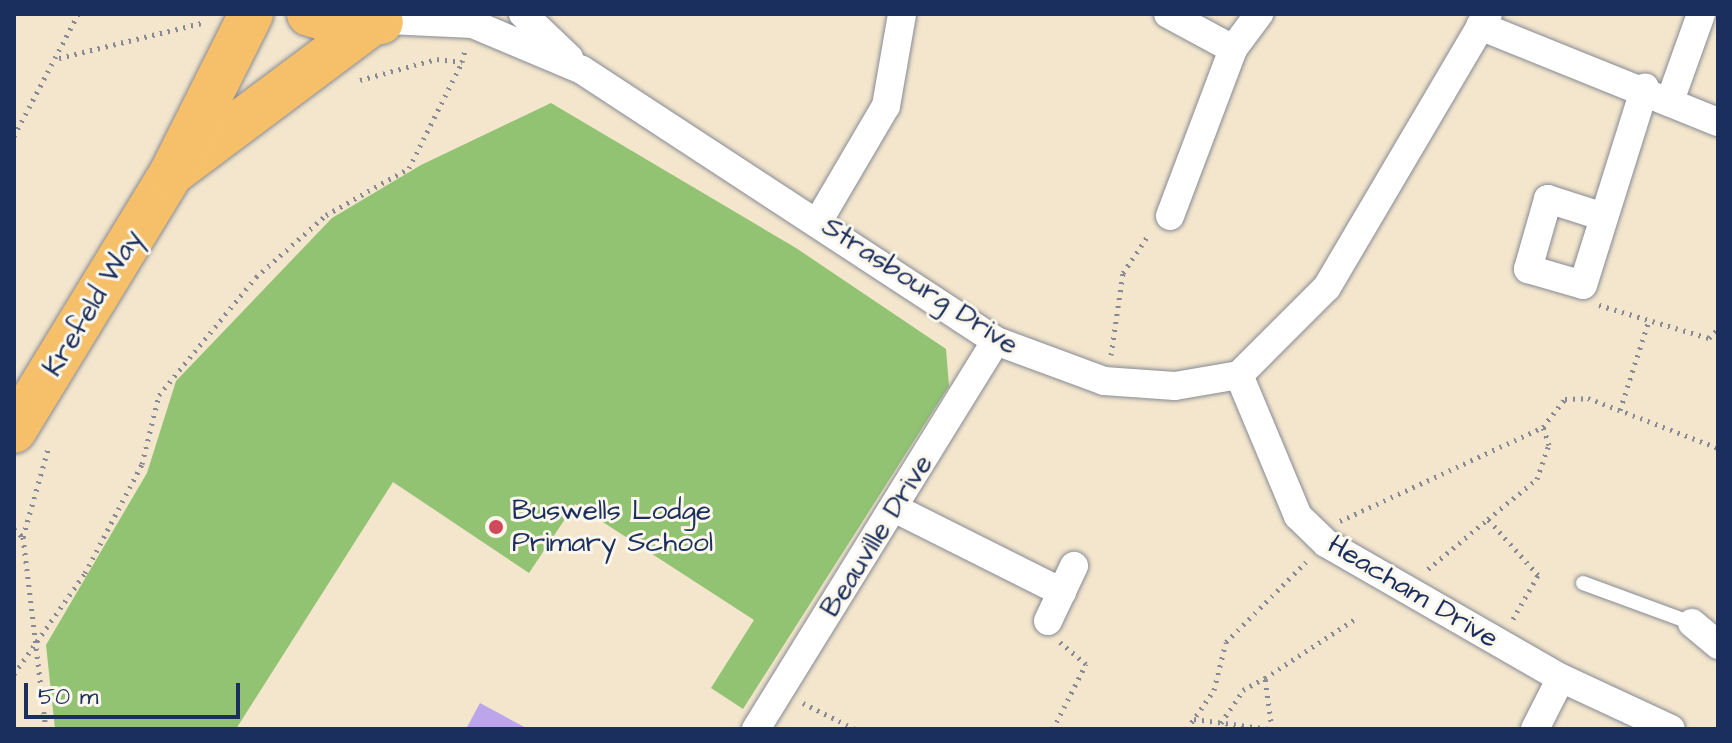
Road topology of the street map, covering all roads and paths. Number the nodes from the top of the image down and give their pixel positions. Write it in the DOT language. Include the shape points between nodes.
graph roads {
  1 [pos="78,14"];
  2 [pos="309,14"];
  3 [pos="523,14"];
  4 [pos="902,14"];
  5 [pos="1168,14"];
  6 [pos="1259,14"];
  7 [pos="1701,14"];
  8 [pos="230,17"];
  9 [pos="386,19"];
  10 [pos="1484,20"];
  11 [pos="473,24"];
  12 [pos="1233,49"];
  13 [pos="59,58"];
  14 [pos="462,62"];
  15 [pos="582,70"];
  16 [pos="353,82"];
  17 [pos="1645,87"];
  18 [pos="1671,98"];
  19 [pos="1718,122"];
  20 [pos="14,135"];
  21 [pos="171,174"];
  22 [pos="1170,216"];
  23 [pos="1604,217"];
  24 [pos="819,220"];
  25 [pos="1583,285"];
  26 [pos="1649,320"];
  27 [pos="1718,329"];
  28 [pos="996,341"];
  29 [pos="1239,375"];
  30 [pos="1104,381"];
  31 [pos="1620,410"];
  32 [pos="1543,427"];
  33 [pos="33,433"];
  34 [pos="1718,448"];
  35 [pos="894,508"];
  36 [pos="1488,519"];
  37 [pos="14,529"];
  38 [pos="23,537"];
  39 [pos="1326,543"];
  40 [pos="1422,574"];
  41 [pos="1583,583"];
  42 [pos="1358,617"];
  43 [pos="1048,621"];
  44 [pos="1692,623"];
  45 [pos="1498,644"];
  46 [pos="1718,645"];
  47 [pos="34,647"];
  48 [pos="14,674"];
  49 [pos="1265,678"];
  50 [pos="1561,678"];
  51 [pos="781,692"];
  52 [pos="1194,719"];
  53 [pos="1221,723"];
  54 [pos="46,729"];
  55 [pos="756,729"];
  56 [pos="855,729"];
  57 [pos="1053,729"];
  58 [pos="1187,729"];
  59 [pos="1270,729"];
  60 [pos="1535,729"];
  61 [pos="1671,729"];
  1 -- 13 [label="path"];
  2 -- 9 [label="highway"];
  3 -- 15 [label="street, Strasbourg Drive"];
  4 -- 24 [label="street" via="886,106"];
  5 -- 12 [label="street"];
  6 -- 12 [label="street"];
  7 -- 18 [label="street"];
  8 -- 13 [label="path"];
  8 -- 21 [label="highway, Krefeld Way"];
  9 -- 11 [label="street, Strasbourg Drive"];
  9 -- 21 [label="highway, Krefeld Way"];
  10 -- 17 [label="street"];
  10 -- 29 [label="street" via="1327,287"];
  11 -- 14 [label="path"];
  11 -- 15 [label="street, Strasbourg Drive"];
  12 -- 22 [label="street"];
  13 -- 20 [label="path"];
  14 -- 16 [label="path" via="437,59"];
  14 -- 47 [label="path" via="409,168 326,215 256,277 159,395 142,464 85,573"];
  15 -- 24 [label="street, Strasbourg Drive"];
  17 -- 18 [label="street"];
  17 -- 23 [label="street"];
  18 -- 19 [label="street"];
  21 -- 33 [label="highway, Krefeld Way"];
  22 -- 30 [label="path" via="1158,220 1123,273"];
  23 -- 25 [label="street"];
  23 -- 25 [label="street" via="1548,199 1528,269"];
  24 -- 28 [label="street, Strasbourg Drive"];
  25 -- 26 [label="path" via="1589,302"];
  26 -- 27 [label="path" via="1709,338"];
  26 -- 31 [label="path"];
  28 -- 30 [label="street, Strasbourg Drive"];
  28 -- 35 [label="street, Beauville Drive"];
  29 -- 30 [label="street, Strasbourg Drive" via="1175,386"];
  29 -- 39 [label="street, Heacham Drive" via="1291,501"];
  31 -- 32 [label="path" via="1588,398 1565,399"];
  31 -- 34 [label="path"];
  32 -- 36 [label="path" via="1549,445 1537,479"];
  32 -- 39 [label="path" via="1343,515"];
  33 -- 38 [label="path"];
  35 -- 43 [label="street" via="1068,579"];
  35 -- 51 [label="street, Beauville Drive"];
  36 -- 40 [label="path"];
  36 -- 45 [label="path" via="1538,575"];
  37 -- 38 [label="path"];
  38 -- 47 [label="path"];
  39 -- 45 [label="street, Heacham Drive"];
  39 -- 52 [label="path" via="1226,642 1214,690"];
  41 -- 44 [label="lane"];
  42 -- 49 [label="path"];
  43 -- 57 [label="path" via="1054,637 1086,664"];
  44 -- 46 [label="street"];
  45 -- 50 [label="street, Heacham Drive"];
  47 -- 48 [label="path"];
  47 -- 54 [label="path"];
  49 -- 53 [label="path" via="1243,690"];
  49 -- 59 [label="path"];
  50 -- 60 [label="street"];
  50 -- 61 [label="street, Heacham Drive"];
  51 -- 55 [label="street, Beauville Drive"];
  51 -- 56 [label="path"];
  52 -- 53 [label="path"];
  52 -- 58 [label="path"];
  53 -- 59 [label="path"];
}
